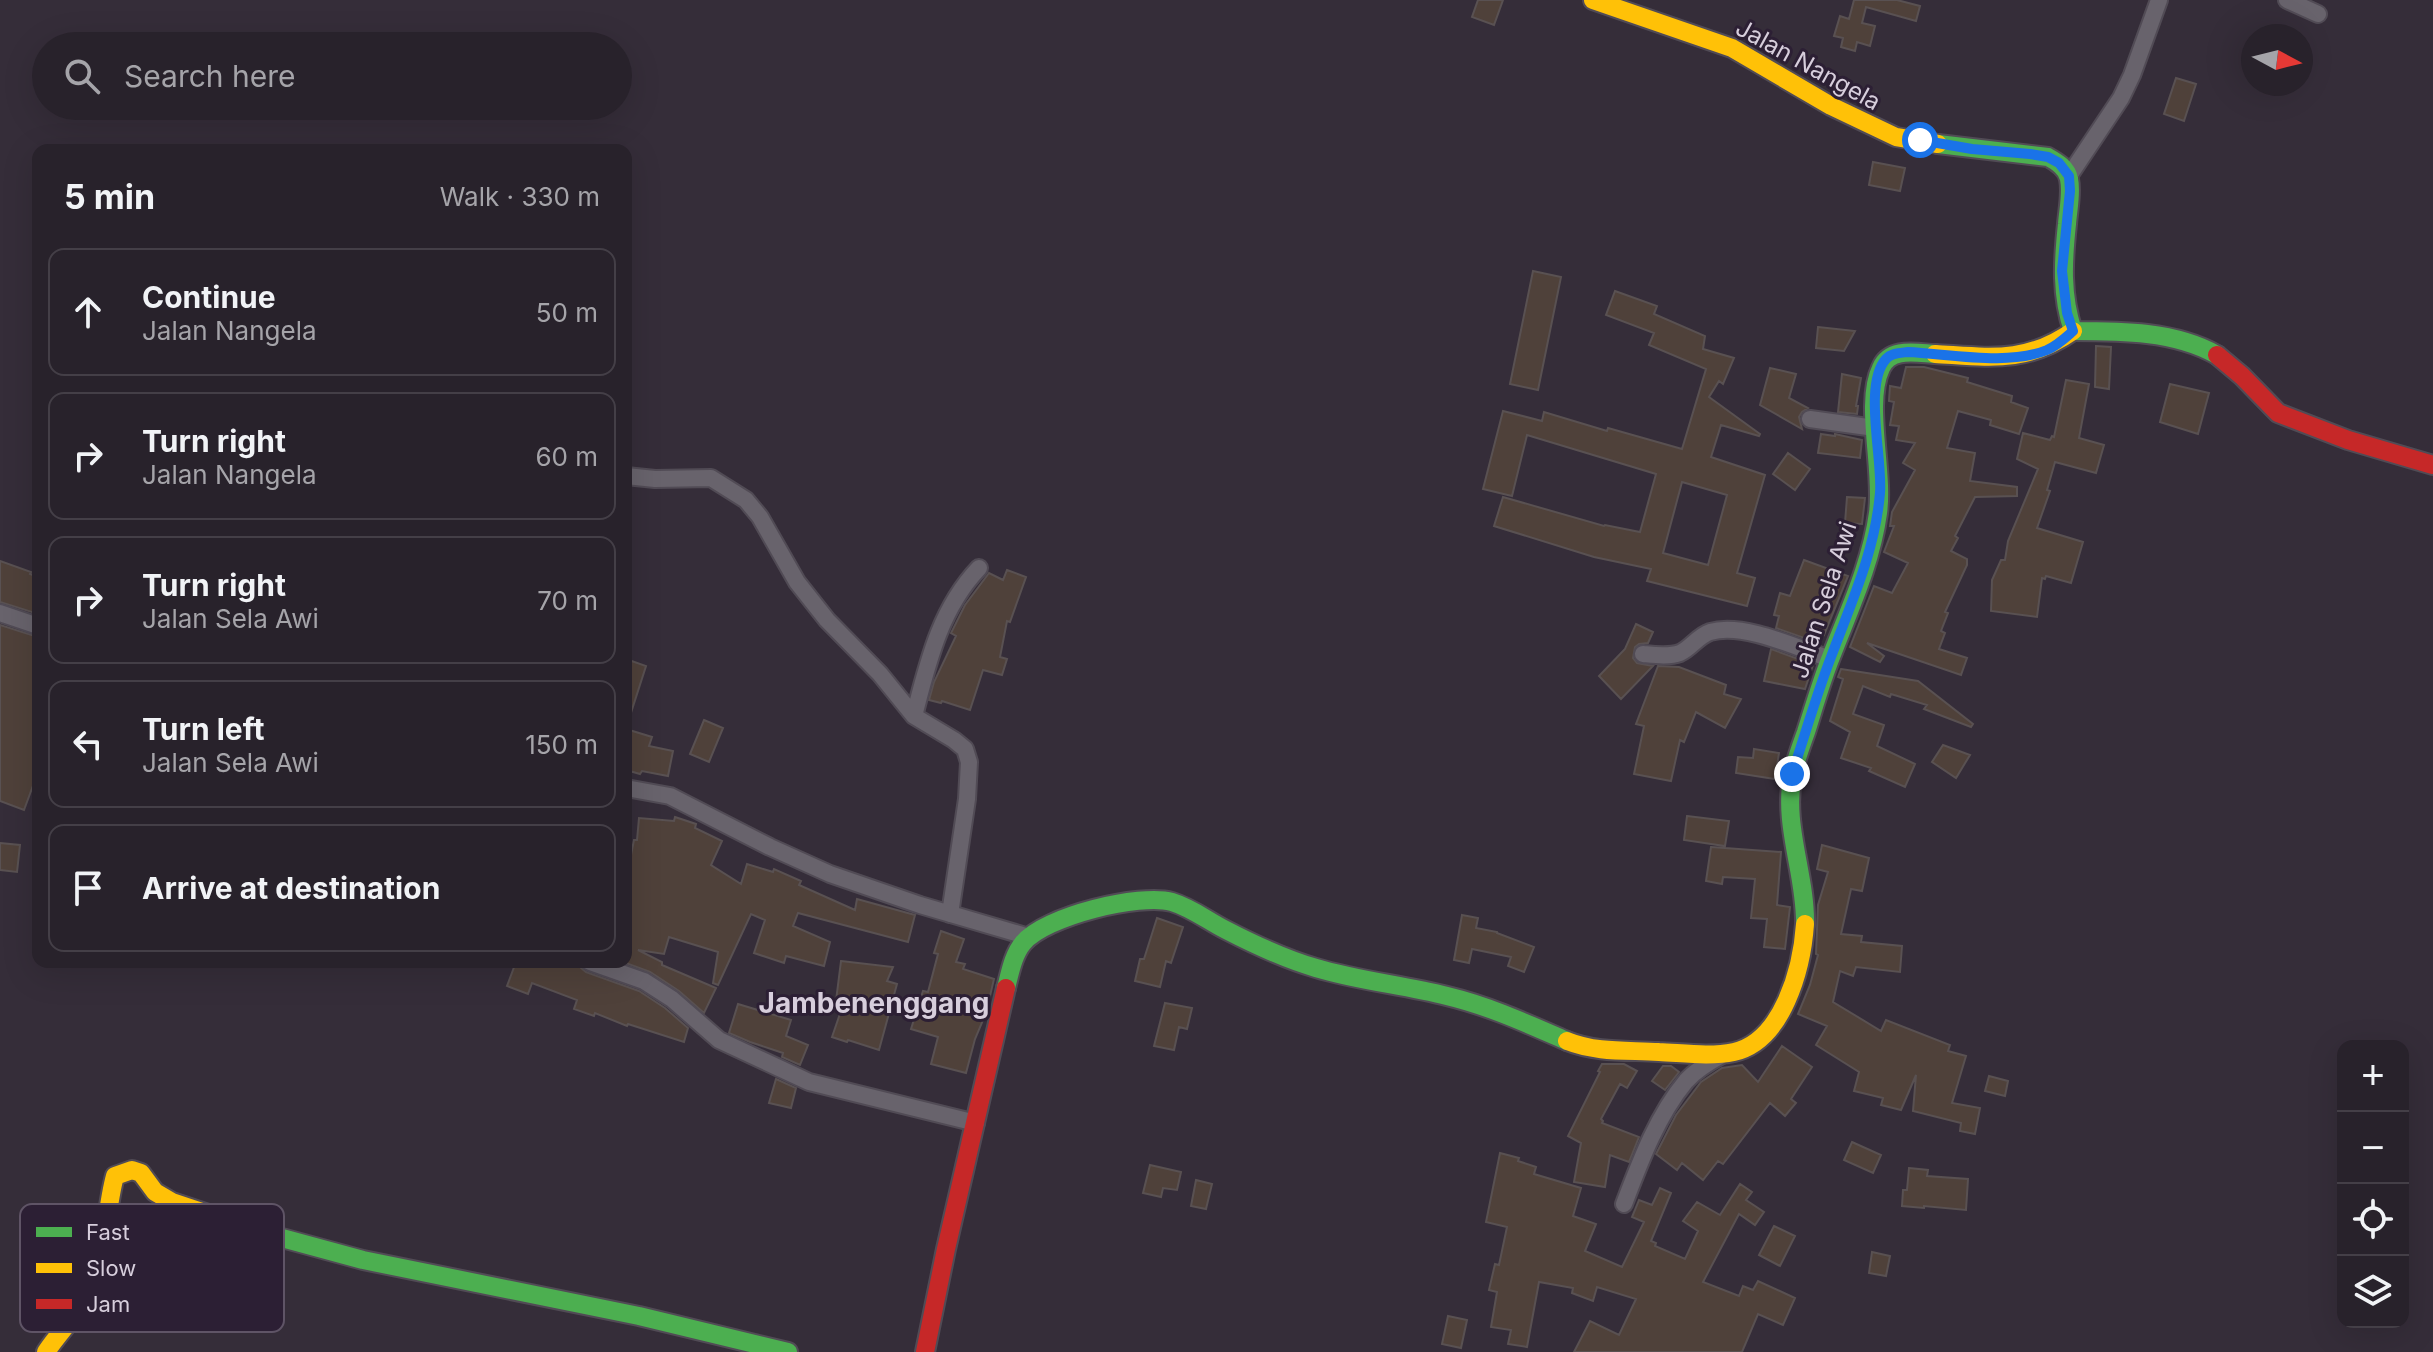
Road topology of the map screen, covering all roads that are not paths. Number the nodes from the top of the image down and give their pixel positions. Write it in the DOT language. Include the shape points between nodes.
graph roads {
  1 [pos="1593,0"];
  2 [pos="2159,0"];
  3 [pos="2287,0"];
  4 [pos="2318,14"];
  5 [pos="2069,176"];
  6 [pos="2073,331"];
  7 [pos="1810,419"];
  8 [pos="1875,428"];
  9 [pos="2433,465"];
  10 [pos="632,477"];
  11 [pos="979,568"];
  12 [pos="0,613"];
  13 [pos="32,624"];
  14 [pos="1643,654"];
  15 [pos="1830,659"];
  16 [pos="914,716"];
  17 [pos="632,789"];
  18 [pos="950,914"];
  19 [pos="1029,937"];
  20 [pos="607,968"];
  21 [pos="1723,1054"];
  22 [pos="976,1123"];
  23 [pos="107,1204"];
  24 [pos="178,1204"];
  25 [pos="1624,1204"];
  26 [pos="284,1239"];
  27 [pos="61,1332"];
  28 [pos="46,1352"];
  29 [pos="788,1352"];
  30 [pos="925,1352"];
  1 -- 5 [label="street, Jalan Nangela" via="1732,48 1896,137 2048,157"];
  2 -- 5 [label="street" via="2121,98"];
  3 -- 4 [label="street"];
  5 -- 6 [label="street" via="2062,271"];
  6 -- 8 [label="street, Jalan Sela Awi" via="2035,354 1892,356 1877,379"];
  6 -- 9 [label="street" via="2111,330 2203,347 2220,356 2278,413"];
  7 -- 8 [label="street"];
  8 -- 15 [label="street, Jalan Sela Awi" via="1880,490 1871,550"];
  10 -- 16 [label="street" via="711,478 746,500 797,582"];
  11 -- 16 [label="street" via="952,603 931,648"];
  12 -- 13 [label="street"];
  14 -- 15 [label="street" via="1682,652 1696,639 1723,629"];
  15 -- 21 [label="street, Jalan Sela Awi" via="1792,774 1792,832 1804,906 1797,969 1772,1027 1754,1044"];
  16 -- 18 [label="street" via="968,755"];
  17 -- 18 [label="street" via="670,796 830,874"];
  18 -- 19 [label="street"];
  19 -- 21 [label="street" via="1121,902 1174,901 1298,962 1458,999 1580,1046"];
  19 -- 22 [label="street" via="1010,971"];
  20 -- 22 [label="street" via="644,981 672,999 719,1040 809,1082"];
  21 -- 25 [label="street" via="1687,1080 1643,1152"];
  22 -- 30 [label="street"];
  23 -- 24 [label="street" via="115,1176 132,1170 141,1173 155,1192"];
  26 -- 29 [label="street"];
  27 -- 28 [label="street"];
}
